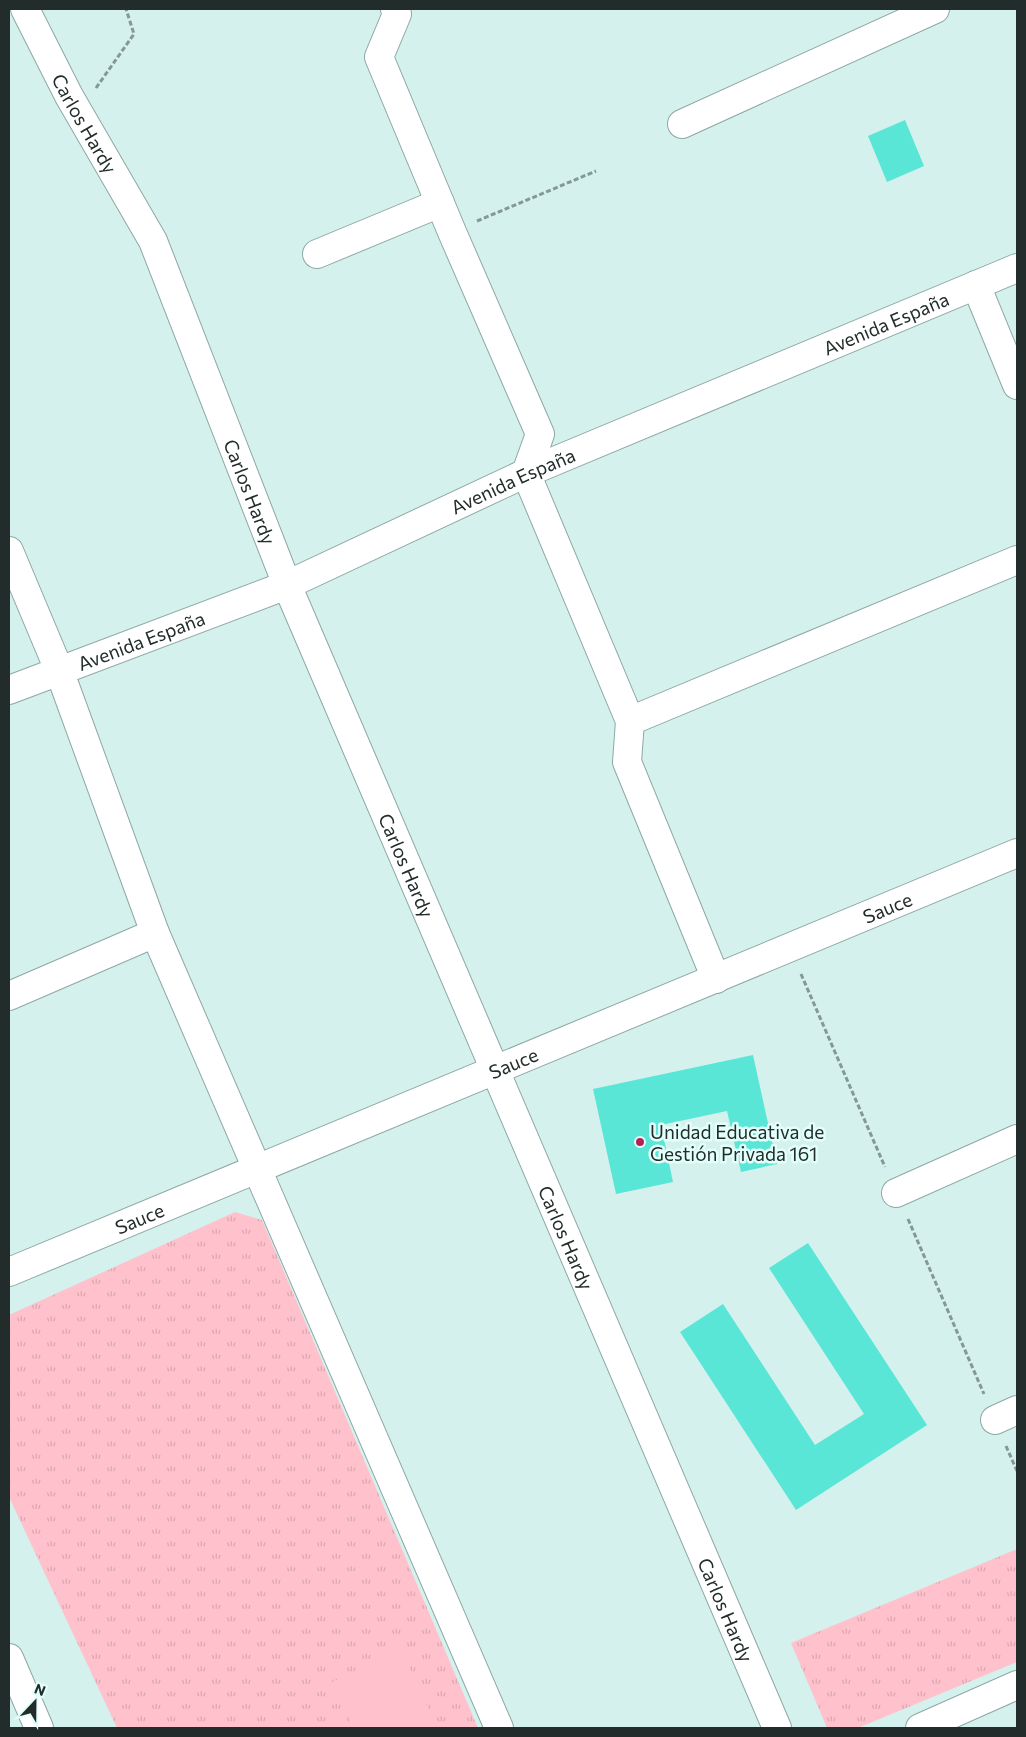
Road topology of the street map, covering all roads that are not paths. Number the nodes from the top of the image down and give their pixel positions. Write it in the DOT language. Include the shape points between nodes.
graph roads {
  1 [pos="25,9"];
  2 [pos="395,9"];
  3 [pos="935,9"];
  4 [pos="682,124"];
  5 [pos="440,203"];
  6 [pos="317,254"];
  7 [pos="1017,268"];
  8 [pos="976,285"];
  9 [pos="1017,385"];
  10 [pos="526,473"];
  11 [pos="9,551"];
  12 [pos="1017,560"];
  13 [pos="287,585"];
  14 [pos="59,670"];
  15 [pos="9,690"];
  16 [pos="630,721"];
  17 [pos="1017,853"];
  18 [pos="155,933"];
  19 [pos="716,978"];
  20 [pos="9,996"];
  21 [pos="495,1070"];
  22 [pos="1017,1139"];
  23 [pos="256,1169"];
  24 [pos="896,1193"];
  25 [pos="9,1272"];
  26 [pos="9,1658"];
  27 [pos="1017,1685"];
  28 [pos="39,1728"];
  29 [pos="499,1728"];
  30 [pos="777,1728"];
  31 [pos="920,1728"];
  1 -- 13 [label="street, Carlos Hardy" via="79,113 152,241"];
  2 -- 5 [label="street" via="397,14 380,57"];
  3 -- 4 [label="street"];
  5 -- 6 [label="street"];
  5 -- 10 [label="street" via="540,434"];
  7 -- 8 [label="street, Avenida España"];
  8 -- 9 [label="street"];
  8 -- 10 [label="street, Avenida España"];
  10 -- 13 [label="street, Avenida España"];
  10 -- 16 [label="street"];
  11 -- 14 [label="street"];
  12 -- 16 [label="street"];
  13 -- 14 [label="street, Avenida España"];
  13 -- 21 [label="street, Carlos Hardy"];
  14 -- 15 [label="street, Avenida España"];
  14 -- 18 [label="street"];
  16 -- 19 [label="street" via="627,762"];
  17 -- 19 [label="street, Sauce"];
  18 -- 20 [label="street"];
  18 -- 23 [label="street"];
  19 -- 21 [label="street, Sauce"];
  21 -- 23 [label="street, Sauce"];
  21 -- 30 [label="street, Carlos Hardy"];
  22 -- 24 [label="street"];
  23 -- 25 [label="street, Sauce"];
  23 -- 29 [label="street"];
  26 -- 28 [label="street"];
  27 -- 31 [label="street"];
}
